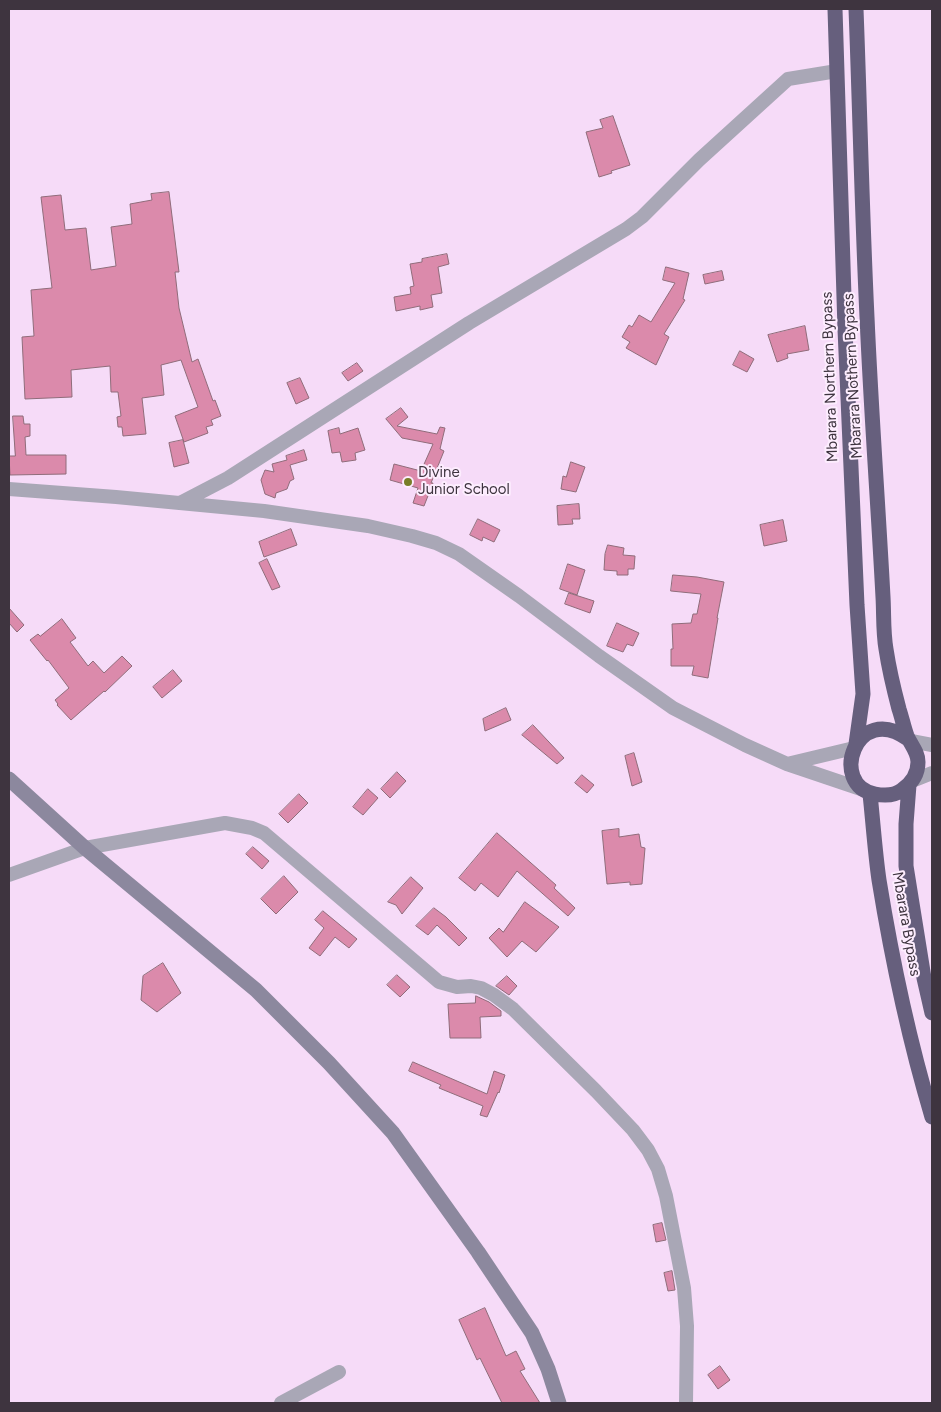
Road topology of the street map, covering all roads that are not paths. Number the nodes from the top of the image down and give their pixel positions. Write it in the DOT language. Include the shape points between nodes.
graph roads {
  1 [pos="835,9"];
  2 [pos="856,9"];
  3 [pos="837,71"];
  4 [pos="9,489"];
  5 [pos="180,503"];
  6 [pos="909,740"];
  7 [pos="932,745"];
  8 [pos="855,746"];
  9 [pos="787,764"];
  10 [pos="932,773"];
  11 [pos="9,779"];
  12 [pos="911,783"];
  13 [pos="867,792"];
  14 [pos="85,848"];
  15 [pos="9,875"];
  16 [pos="932,1014"];
  17 [pos="932,1117"];
  18 [pos="338,1372"];
  19 [pos="281,1403"];
  20 [pos="559,1403"];
  21 [pos="686,1403"];
  1 -- 3 [label="highway, Mbarara Northern Bypass"];
  2 -- 6 [label="highway, Mbarara Nothern Bypass" via="866,299 885,648"];
  3 -- 5 [label="street" via="788,79 626,229 469,323 228,478"];
  3 -- 8 [label="highway, Mbarara Northern Bypass" via="862,694"];
  4 -- 5 [label="street"];
  5 -- 9 [label="street" via="264,510 368,526 436,543 459,554 504,585 673,708"];
  6 -- 7 [label="street"];
  6 -- 8 [label="highway" via="898,732 881,729 864,735"];
  6 -- 12 [label="highway" via="918,761"];
  8 -- 9 [label="street"];
  8 -- 13 [label="highway" via="851,757 853,776"];
  9 -- 13 [label="street"];
  10 -- 12 [label="street"];
  11 -- 14 [label="main road"];
  12 -- 13 [label="highway" via="898,793 884,796"];
  12 -- 16 [label="highway, Mbarara Bypass" via="906,824 906,866"];
  13 -- 17 [label="highway, Mbarara Bypass" via="898,982"];
  14 -- 15 [label="street"];
  14 -- 20 [label="main road" via="256,990 393,1133 532,1333"];
  14 -- 21 [label="street" via="225,823 252,828 264,834 439,982 448,986 481,988 513,1009 633,1130 658,1169 684,1288"];
  18 -- 19 [label="street"];
}
